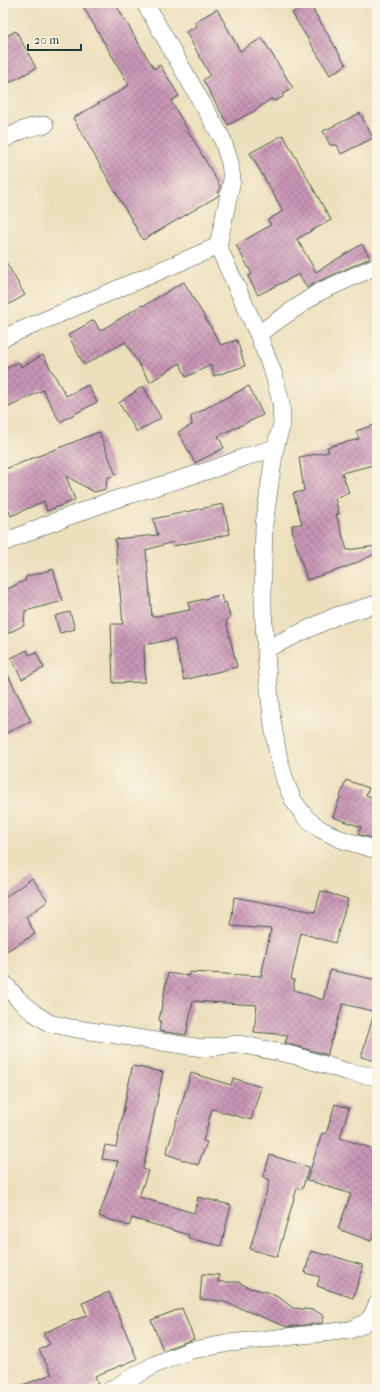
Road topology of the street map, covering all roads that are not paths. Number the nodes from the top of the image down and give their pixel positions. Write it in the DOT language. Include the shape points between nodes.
graph roads {
  1 [pos="145,3"];
  2 [pos="45,125"];
  3 [pos="3,140"];
  4 [pos="218,246"];
  5 [pos="377,266"];
  6 [pos="258,334"];
  7 [pos="3,338"];
  8 [pos="275,448"];
  9 [pos="3,543"];
  10 [pos="377,604"];
  11 [pos="266,649"];
  12 [pos="377,850"];
  13 [pos="3,982"];
  14 [pos="377,1077"];
  15 [pos="377,1304"];
  16 [pos="112,1389"];
  1 -- 4 [label="street" via="226,149 232,180"];
  2 -- 3 [label="street" via="23,129"];
  4 -- 6 [label="street"];
  4 -- 7 [label="street"];
  5 -- 6 [label="street" via="319,292"];
  6 -- 8 [label="street" via="282,402 282,424"];
  8 -- 9 [label="street" via="107,502"];
  8 -- 11 [label="street" via="264,525 263,610"];
  10 -- 11 [label="street" via="336,616"];
  11 -- 12 [label="street" via="272,720 278,755 293,800 306,818 320,829 340,839"];
  13 -- 14 [label="street" via="18,999 49,1023 202,1048 240,1044"];
  15 -- 16 [label="street" via="368,1322 350,1330 230,1343 188,1351 156,1364"];
}
